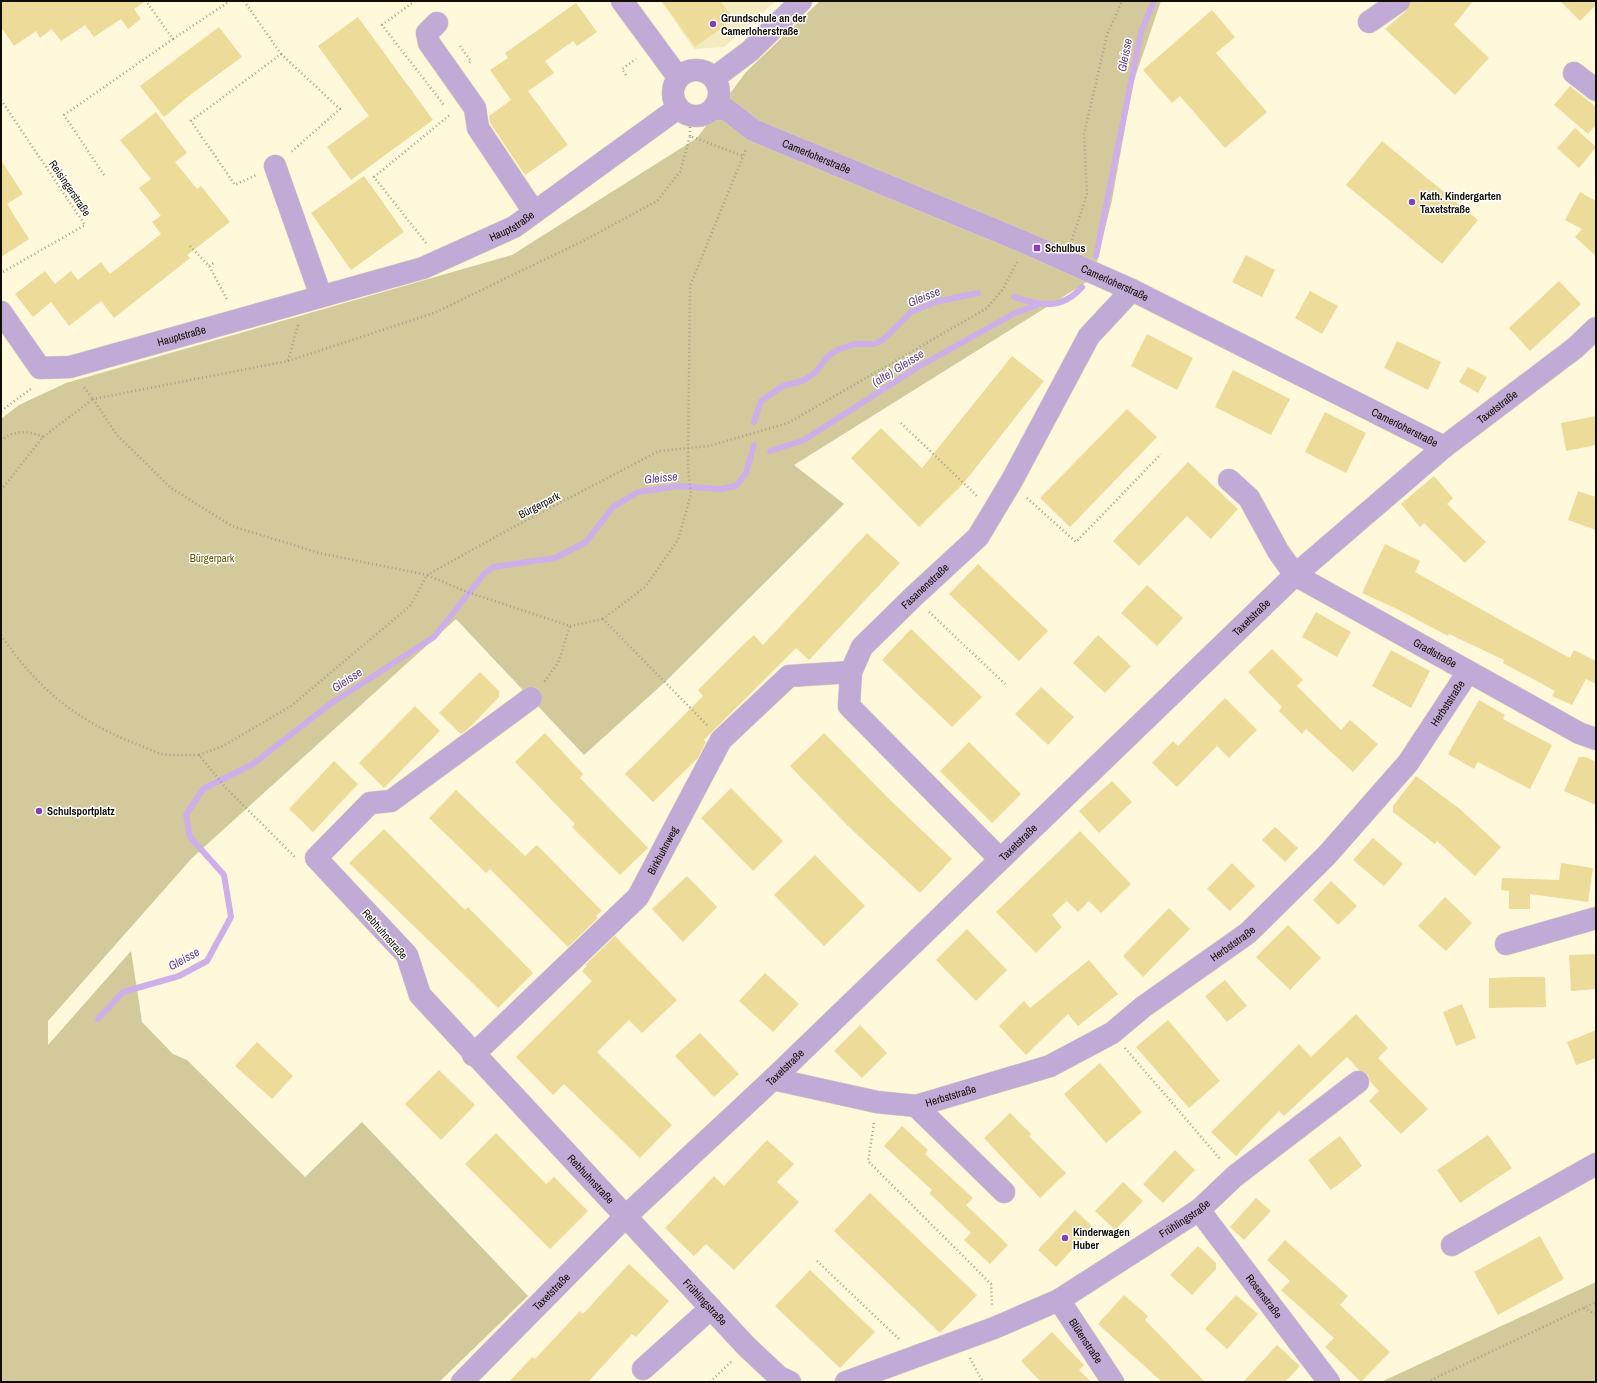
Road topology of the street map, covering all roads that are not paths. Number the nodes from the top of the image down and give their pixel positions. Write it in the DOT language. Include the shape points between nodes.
graph roads {
  1 [pos="622,1"];
  2 [pos="801,1"];
  3 [pos="1399,1"];
  4 [pos="1369,22"];
  5 [pos="437,23"];
  6 [pos="1574,73"];
  7 [pos="678,77"];
  8 [pos="714,78"];
  9 [pos="1596,90"];
  10 [pos="678,108"];
  11 [pos="713,109"];
  12 [pos="275,166"];
  13 [pos="534,212"];
  14 [pos="1132,290"];
  15 [pos="313,299"];
  16 [pos="1,312"];
  17 [pos="1596,328"];
  18 [pos="1444,447"];
  19 [pos="1229,480"];
  20 [pos="1295,575"];
  21 [pos="851,672"];
  22 [pos="1468,672"];
  23 [pos="531,698"];
  24 [pos="1596,740"];
  25 [pos="1000,859"];
  26 [pos="1596,918"];
  27 [pos="1506,944"];
  28 [pos="473,1055"];
  29 [pos="773,1079"];
  30 [pos="1358,1082"];
  31 [pos="916,1106"];
  32 [pos="1596,1164"];
  33 [pos="1004,1192"];
  34 [pos="1199,1210"];
  35 [pos="626,1216"];
  36 [pos="1452,1244"];
  37 [pos="1059,1300"];
  38 [pos="711,1308"];
  39 [pos="643,1370"];
  40 [pos="781,1380"];
  41 [pos="857,1380"];
  42 [pos="462,1382"];
  43 [pos="1113,1382"];
  44 [pos="1329,1382"];
  1 -- 7 [label="street"];
  2 -- 8 [label="street" via="750,51"];
  3 -- 4 [label="street"];
  5 -- 13 [label="street" via="427,33 429,43 475,108 478,128"];
  6 -- 9 [label="street"];
  7 -- 8 [label="street" via="692,70 701,70"];
  7 -- 10 [label="street" via="672,96"];
  8 -- 11 [label="street" via="719,97"];
  10 -- 11 [label="street" via="691,116 707,114"];
  10 -- 13 [label="street, Hauptstraße"];
  11 -- 14 [label="street, Camerloherstraße" via="726,110 753,130"];
  12 -- 15 [label="street"];
  13 -- 15 [label="street, Hauptstraße" via="514,227 423,268"];
  14 -- 18 [label="street, Camerloherstraße"];
  14 -- 21 [label="street, Fasanenstraße" via="1089,336 1011,482 978,537 862,647"];
  15 -- 16 [label="street, Hauptstraße" via="70,367 40,368"];
  17 -- 18 [label="street, Taxetstraße" via="1575,348"];
  18 -- 20 [label="street, Taxetstraße"];
  19 -- 20 [label="street" via="1249,498 1278,551"];
  20 -- 22 [label="street, Gradlstraße"];
  20 -- 25 [label="street, Taxetstraße"];
  21 -- 25 [label="street, Fasanenstraße" via="849,706"];
  21 -- 28 [label="street, Birkhuhnweg" via="789,676 722,740 638,897"];
  22 -- 24 [label="street, Gradlstraße"];
  22 -- 31 [label="street, Herbststraße" via="1408,763 1327,855 1248,933 1143,1007 1112,1033 1050,1066"];
  23 -- 28 [label="street, Rebhuhnstraße" via="391,801 370,803 316,858 407,955 420,995"];
  25 -- 29 [label="street, Taxetstraße"];
  26 -- 27 [label="street"];
  28 -- 35 [label="street, Rebhuhnstraße"];
  29 -- 31 [label="street, Herbststraße" via="877,1102"];
  29 -- 35 [label="street, Taxetstraße"];
  30 -- 34 [label="street, Frühlingstraße" via="1236,1176"];
  31 -- 33 [label="street, Herbststraße"];
  32 -- 36 [label="street"];
  34 -- 37 [label="street, Frühlingstraße"];
  34 -- 44 [label="street, Rosenstraße"];
  35 -- 38 [label="street, Frühlingstraße"];
  35 -- 42 [label="street, Taxetstraße"];
  37 -- 41 [label="street, Frühlingstraße" via="994,1328"];
  37 -- 43 [label="street, Blütenstraße"];
  38 -- 39 [label="street"];
  38 -- 40 [label="street, Frühlingstraße"];
}
